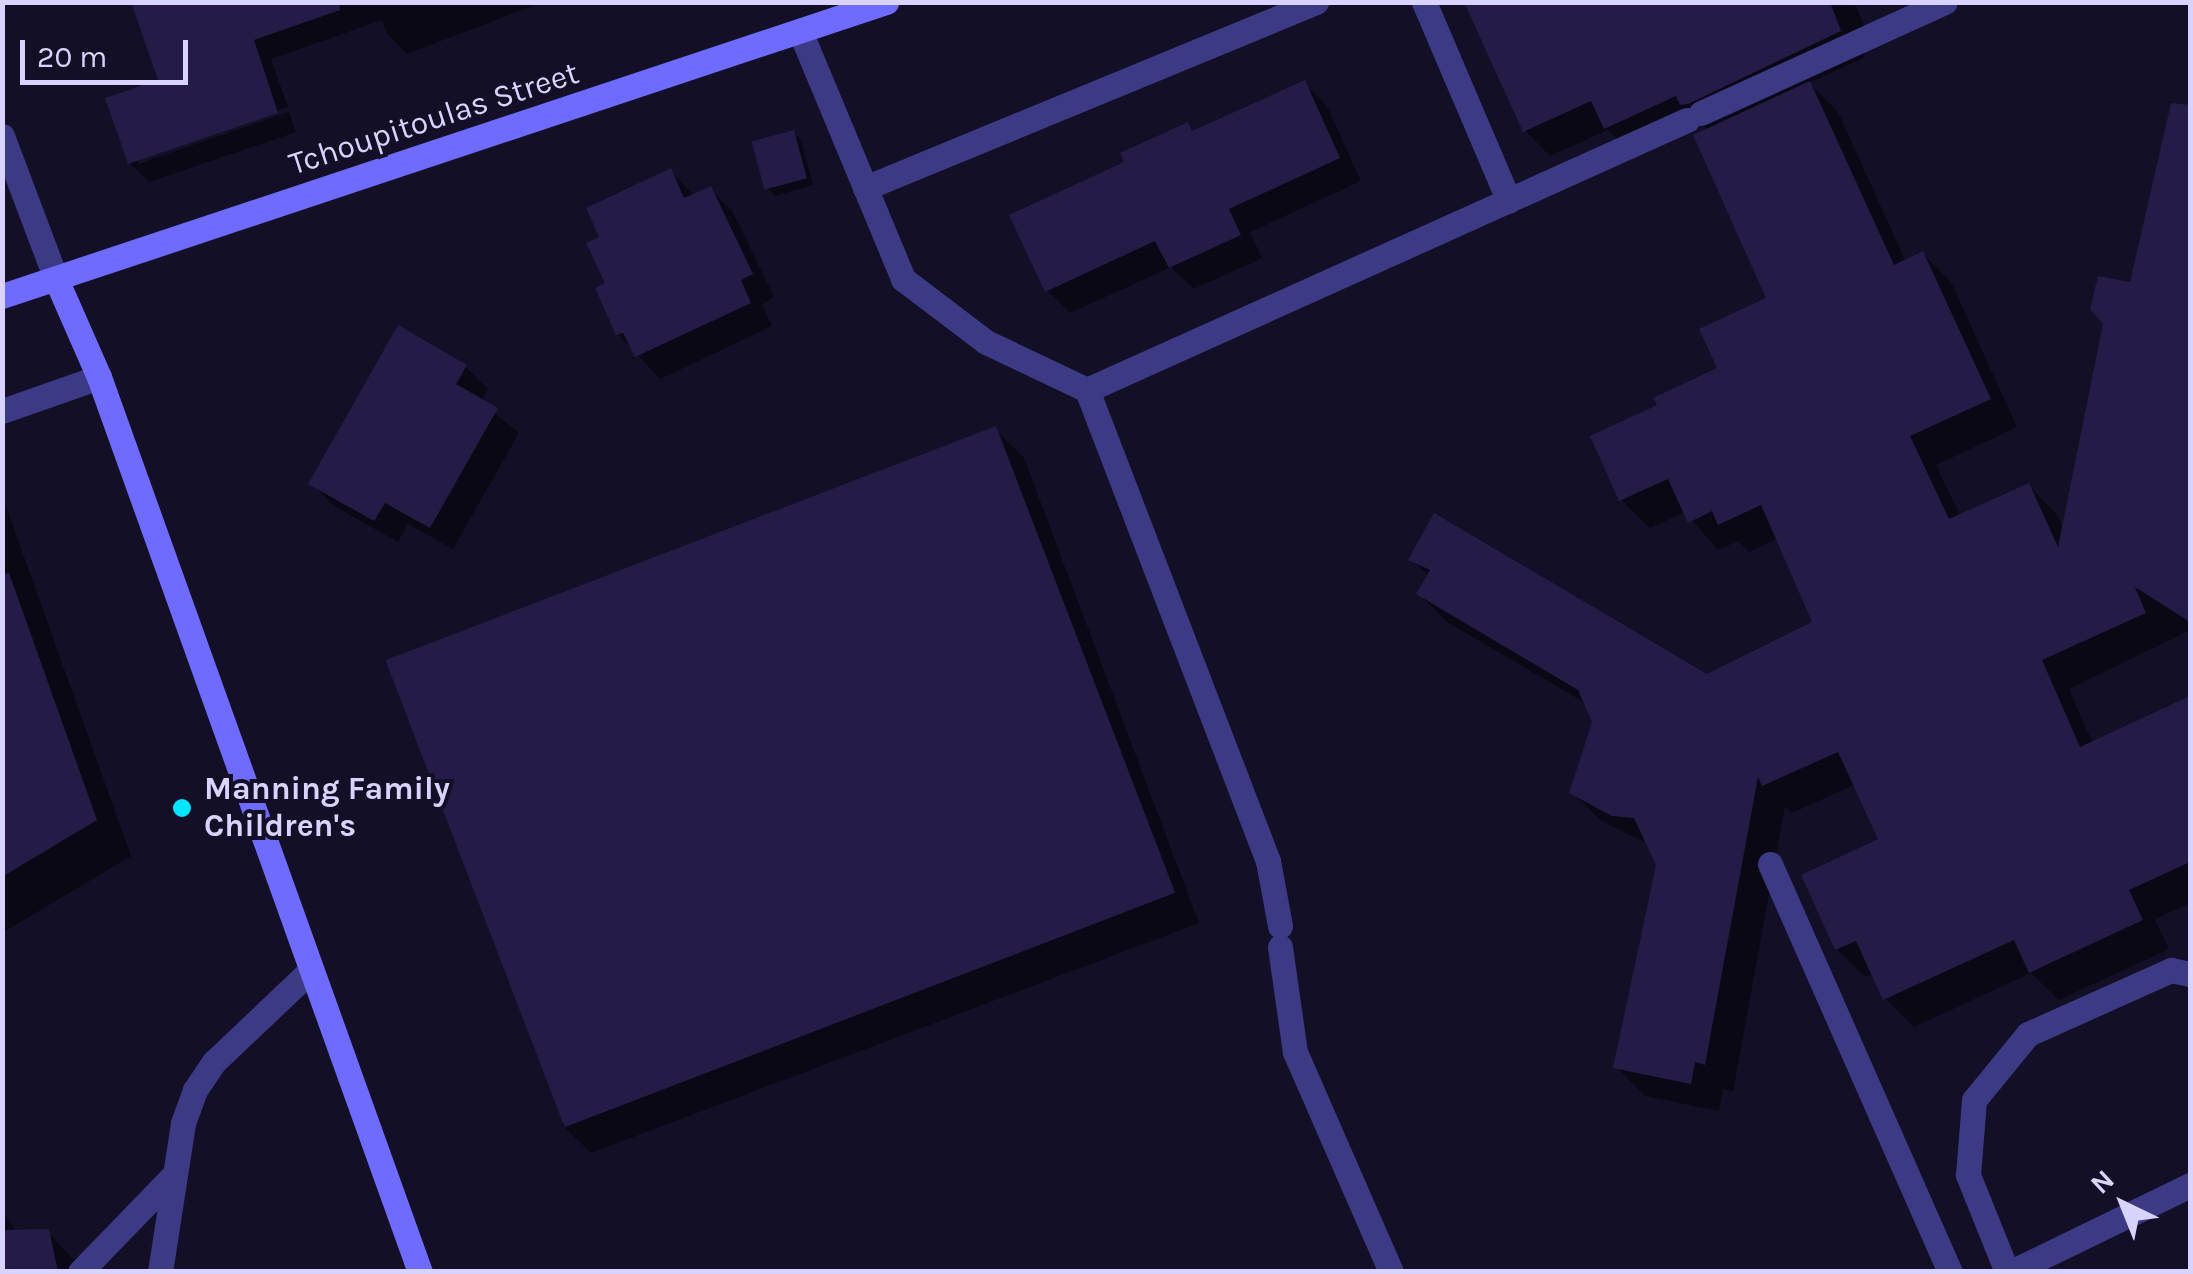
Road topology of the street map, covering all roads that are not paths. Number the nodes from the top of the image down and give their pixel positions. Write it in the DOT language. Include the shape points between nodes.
graph roads {
  1 [pos="886,2"];
  2 [pos="1316,2"];
  3 [pos="1424,2"];
  4 [pos="1946,2"];
  5 [pos="800,31"];
  6 [pos="2,136"];
  7 [pos="865,188"];
  8 [pos="1509,200"];
  9 [pos="56,279"];
  10 [pos="2,296"];
  11 [pos="99,378"];
  12 [pos="1088,390"];
  13 [pos="2,411"];
  14 [pos="1770,864"];
  15 [pos="310,971"];
  16 [pos="2190,974"];
  17 [pos="174,1175"];
  18 [pos="2190,1185"];
  19 [pos="80,1272"];
  20 [pos="160,1272"];
  21 [pos="420,1272"];
  22 [pos="1391,1272"];
  23 [pos="1950,1272"];
  24 [pos="2009,1272"];
  1 -- 5 [label="street, Tchoupitoulas Street"];
  2 -- 7 [label="street"];
  3 -- 8 [label="street"];
  4 -- 8 [label="street"];
  5 -- 7 [label="street"];
  5 -- 9 [label="street, Tchoupitoulas Street"];
  6 -- 9 [label="street"];
  7 -- 12 [label="street" via="904,279 986,342"];
  8 -- 12 [label="street"];
  9 -- 10 [label="street, Tchoupitoulas Street"];
  9 -- 11 [label="street"];
  11 -- 13 [label="street"];
  11 -- 15 [label="street"];
  12 -- 22 [label="street" via="1268,861 1294,1052"];
  14 -- 23 [label="street"];
  15 -- 17 [label="street" via="205,1076 183,1123"];
  15 -- 21 [label="street"];
  16 -- 24 [label="street" via="2171,970 2028,1034 1974,1100 1968,1175"];
  17 -- 19 [label="street"];
  17 -- 20 [label="street"];
  18 -- 24 [label="street"];
}
